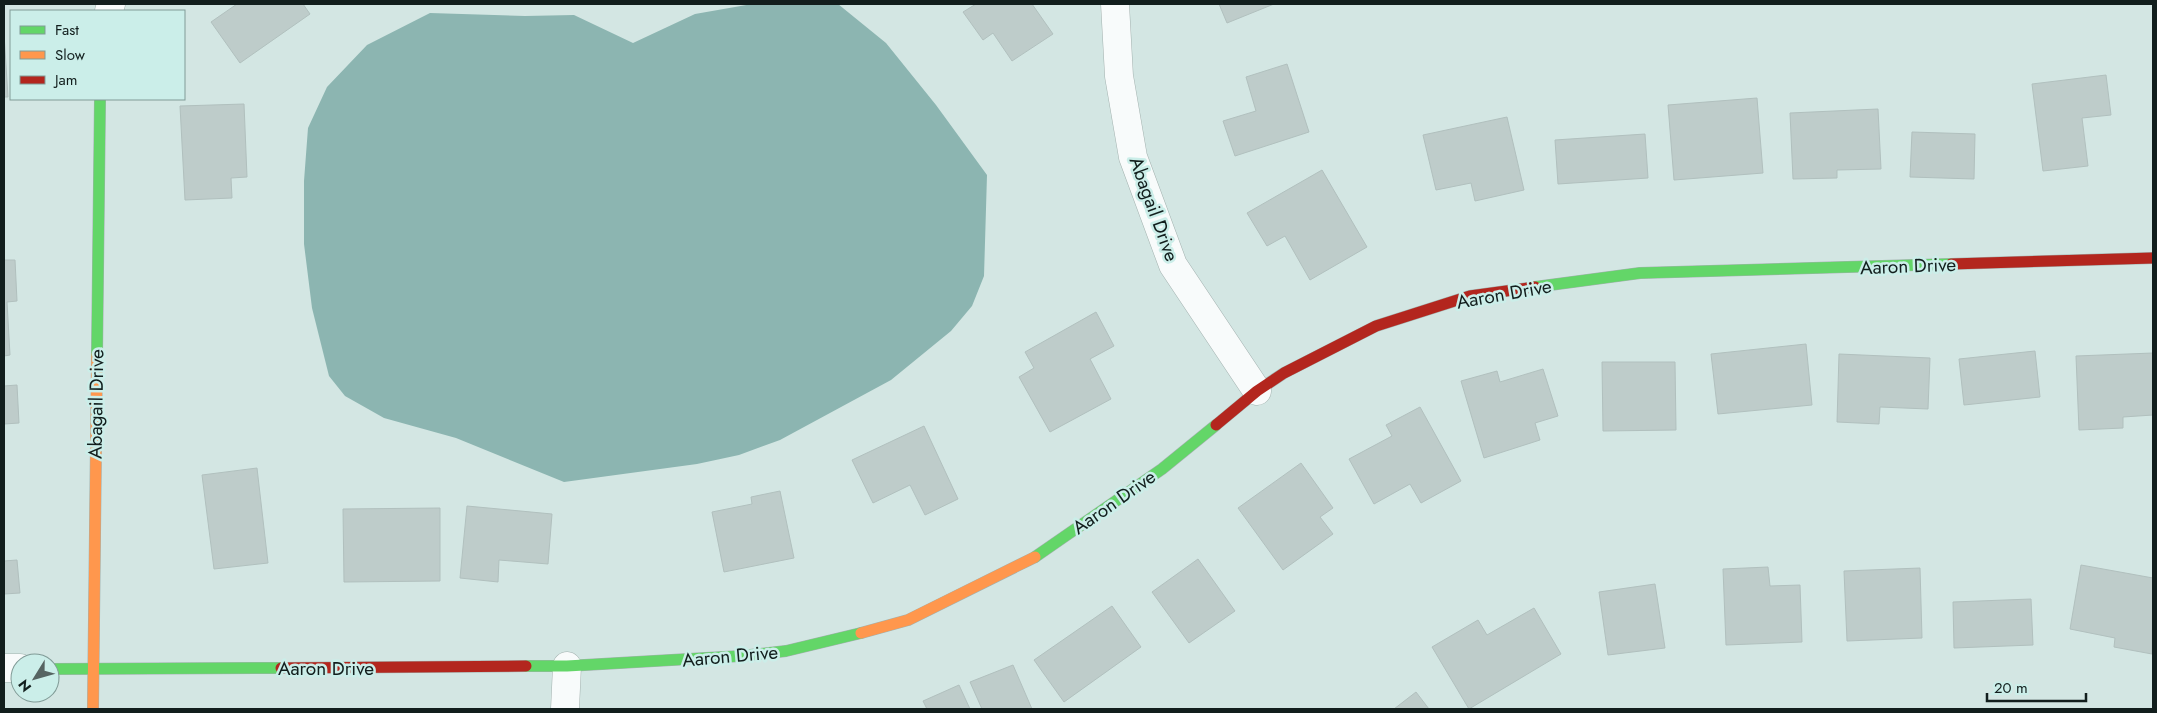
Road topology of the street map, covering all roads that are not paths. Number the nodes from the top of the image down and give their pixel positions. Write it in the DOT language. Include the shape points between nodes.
graph roads {
  1 [pos="1115,4"];
  2 [pos="100,100"];
  3 [pos="2153,258"];
  4 [pos="1257,391"];
  5 [pos="567,666"];
  6 [pos="60,669"];
  7 [pos="93,670"];
  8 [pos="93,709"];
  9 [pos="565,709"];
  1 -- 4 [label="street, Abagail Drive" via="1119,76 1133,157 1173,265"];
  2 -- 7 [label="street, Abagail Drive"];
  3 -- 4 [label="street, Aaron Drive" via="1640,273 1470,296 1376,326 1284,373"];
  4 -- 5 [label="street, Aaron Drive" via="1162,469 1034,558 908,620 786,651"];
  5 -- 7 [label="street, Aaron Drive"];
  5 -- 9 [label="street"];
  6 -- 7 [label="street, Aaron Drive"];
  7 -- 8 [label="street, Abagail Drive"];
}
